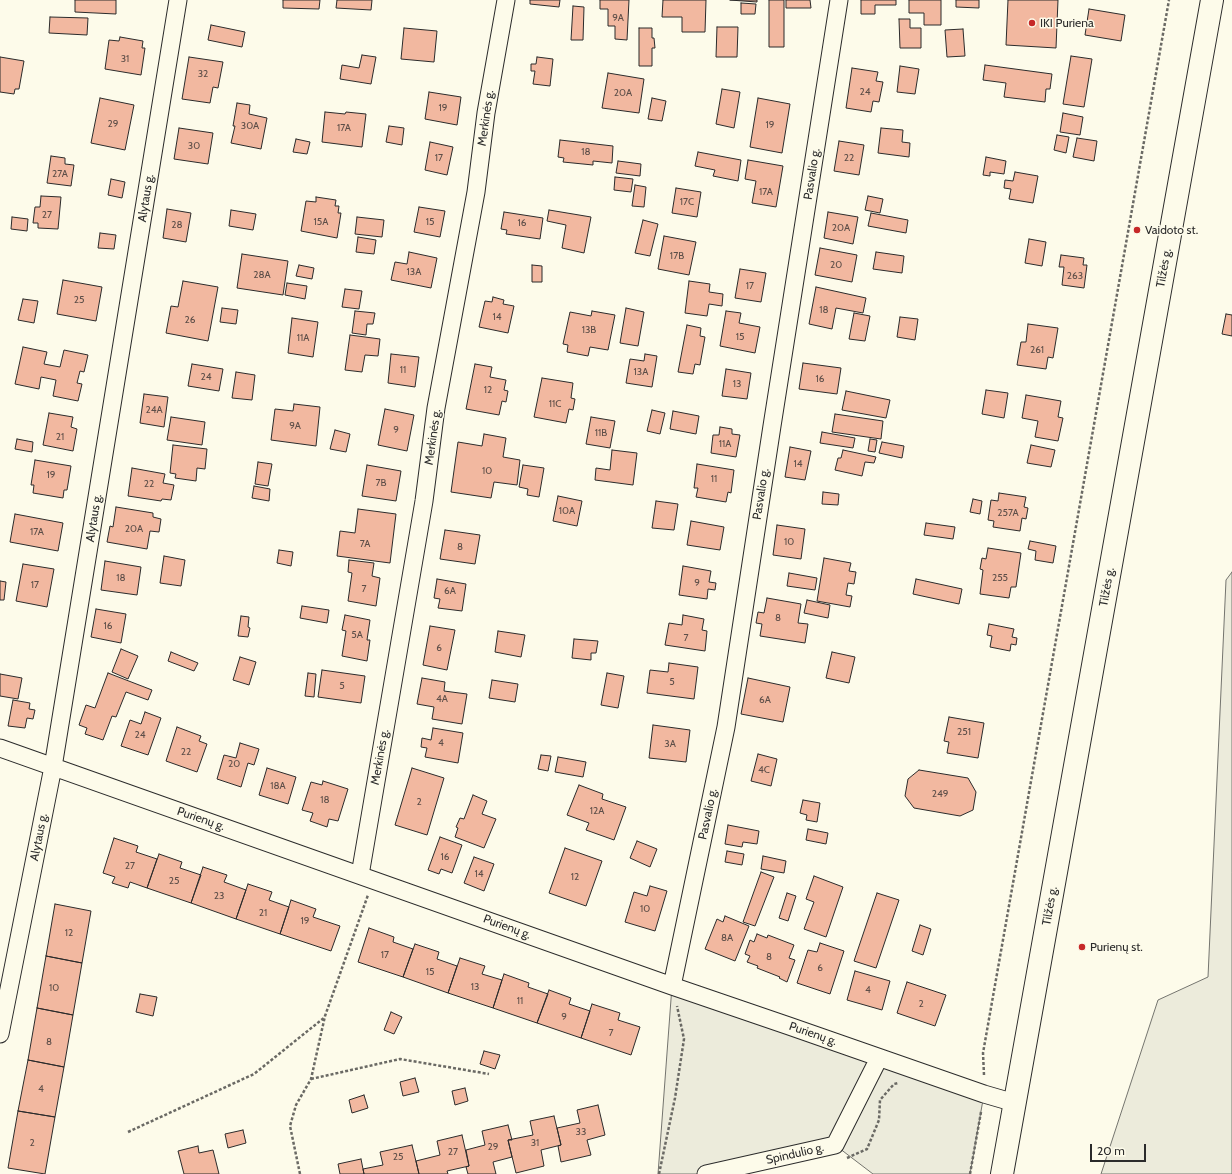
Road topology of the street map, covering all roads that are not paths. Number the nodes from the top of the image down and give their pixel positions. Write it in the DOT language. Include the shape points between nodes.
graph roads {
  1 [pos="178,0"];
  2 [pos="506,0"];
  3 [pos="839,0"];
  4 [pos="1212,0"];
  5 [pos="0,748"];
  6 [pos="53,767"];
  7 [pos="366,877"];
  8 [pos="672,986"];
  9 [pos="0,1034"];
  10 [pos="879,1058"];
  11 [pos="1015,1103"];
  12 [pos="706,1174"];
  13 [pos="1002,1174"];
  1 -- 6 [label="street, Alytaus g."];
  2 -- 7 [label="street, Merkinės g." via="486,113 476,192 436,408"];
  3 -- 8 [label="street, Pasvalio g." via="726,727"];
  4 -- 11 [label="highway, Tilžės g."];
  5 -- 6 [label="street, Purienų g."];
  6 -- 7 [label="street, Purienų g."];
  6 -- 9 [label="street, Alytaus g."];
  7 -- 8 [label="street, Purienų g."];
  8 -- 10 [label="street, Purienų g."];
  10 -- 11 [label="street, Purienų g."];
  10 -- 12 [label="street, Spindulio g." via="835,1146"];
  11 -- 13 [label="highway, Tilžės g."];
}
